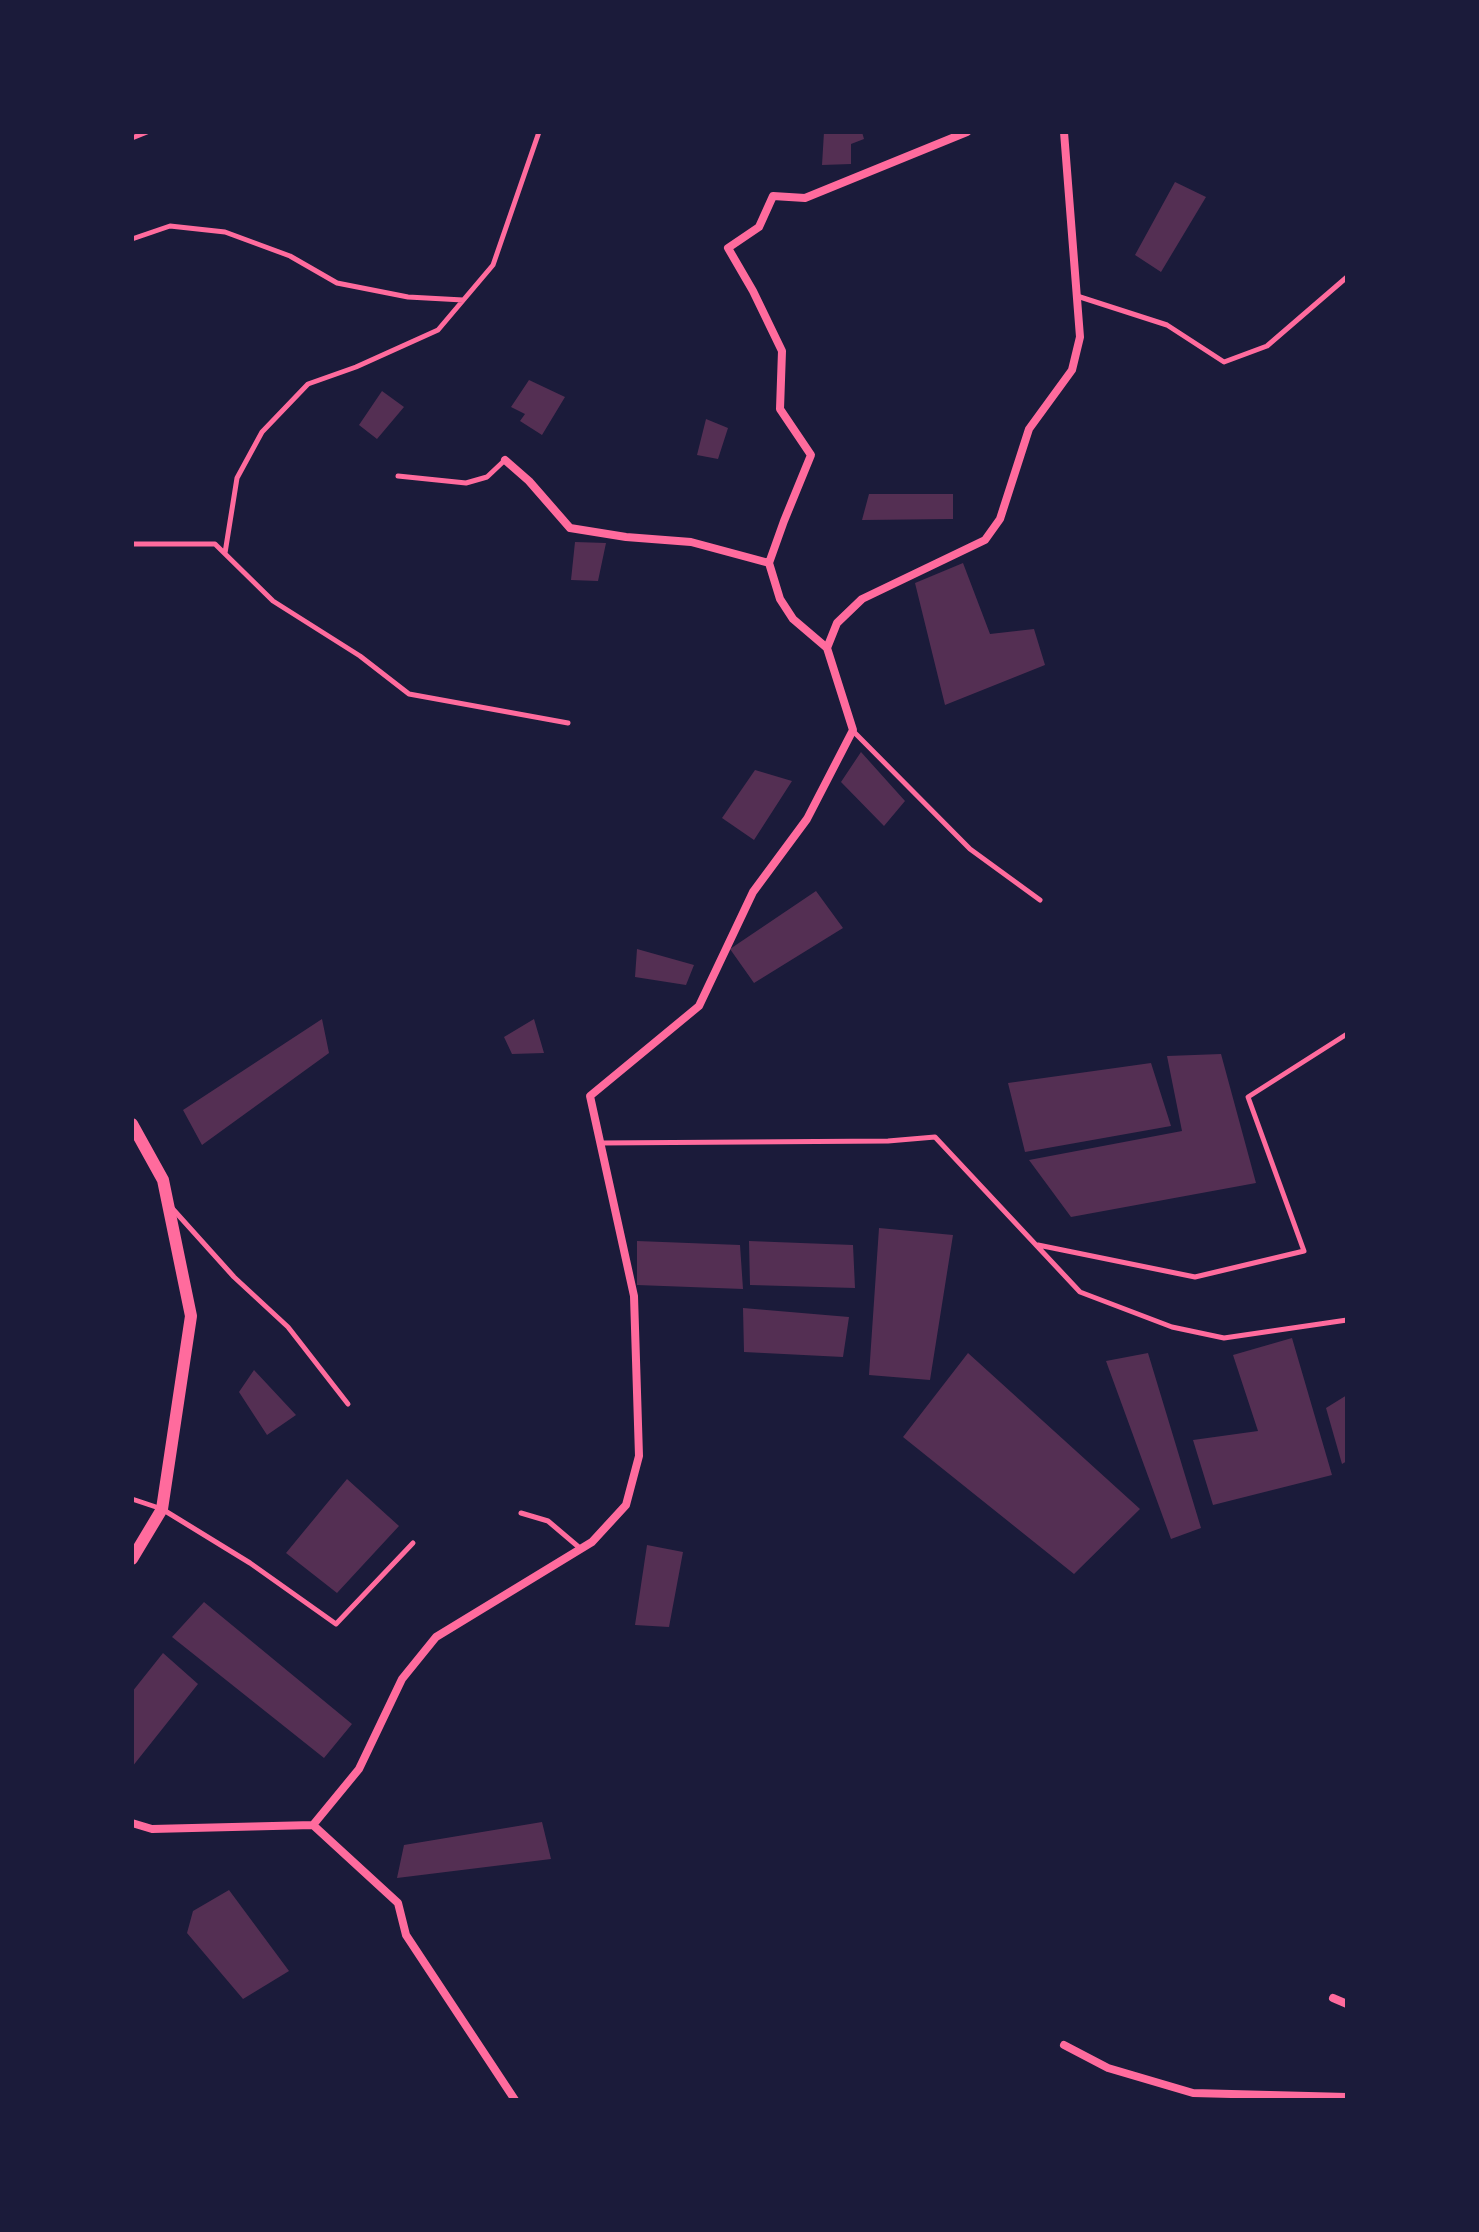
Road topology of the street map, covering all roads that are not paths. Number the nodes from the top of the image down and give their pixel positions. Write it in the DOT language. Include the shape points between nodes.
graph roads {
  1 [pos="147,132"];
  2 [pos="539,132"];
  3 [pos="967,132"];
  4 [pos="1064,132"];
  5 [pos="132,138"];
  6 [pos="132,239"];
  7 [pos="1347,277"];
  8 [pos="1077,296"];
  9 [pos="463,300"];
  10 [pos="505,460"];
  11 [pos="398,476"];
  12 [pos="132,544"];
  13 [pos="225,553"];
  14 [pos="769,563"];
  15 [pos="827,648"];
  16 [pos="568,723"];
  17 [pos="853,730"];
  18 [pos="1040,900"];
  19 [pos="1347,1034"];
  20 [pos="132,1124"];
  21 [pos="601,1143"];
  22 [pos="168,1203"];
  23 [pos="1037,1245"];
  24 [pos="1347,1320"];
  25 [pos="348,1404"];
  26 [pos="132,1499"];
  27 [pos="162,1509"];
  28 [pos="521,1513"];
  29 [pos="413,1543"];
  30 [pos="581,1549"];
  31 [pos="132,1559"];
  32 [pos="132,1823"];
  33 [pos="313,1825"];
  34 [pos="1333,1998"];
  35 [pos="1347,2004"];
  36 [pos="1064,2045"];
  37 [pos="1347,2097"];
  38 [pos="515,2100"];
  1 -- 5 [label="lane"];
  2 -- 9 [label="lane" via="493,265"];
  3 -- 14 [label="street" via="805,198 773,196 759,227 728,248 782,351 780,409 811,455"];
  4 -- 8 [label="street"];
  6 -- 9 [label="lane" via="170,226 225,232 290,256 337,283 408,297"];
  7 -- 8 [label="lane" via="1267,346 1224,362 1167,325"];
  8 -- 15 [label="street" via="1080,337 1072,370 1029,429 1000,519 985,540 862,599 837,623"];
  9 -- 13 [label="lane" via="438,330 308,384 262,432 237,478"];
  10 -- 11 [label="lane" via="487,477 466,483"];
  10 -- 14 [label="street" via="570,528 691,542"];
  12 -- 13 [label="lane" via="215,544"];
  13 -- 16 [label="lane" via="273,601 409,694"];
  14 -- 15 [label="street" via="780,599 793,619"];
  15 -- 17 [label="street"];
  17 -- 18 [label="lane" via="970,849"];
  17 -- 21 [label="street" via="807,819 753,892 699,1006 590,1096"];
  19 -- 23 [label="lane" via="1248,1097 1304,1251 1195,1277"];
  20 -- 22 [label="street" via="163,1180"];
  21 -- 23 [label="lane" via="935,1137"];
  21 -- 30 [label="street" via="634,1296 639,1456 626,1505"];
  22 -- 25 [label="lane" via="234,1277 288,1327"];
  22 -- 27 [label="street" via="191,1316"];
  23 -- 24 [label="lane" via="1080,1292 1172,1327 1224,1338"];
  26 -- 27 [label="lane"];
  27 -- 29 [label="lane" via="336,1624"];
  27 -- 31 [label="street"];
  28 -- 30 [label="lane" via="548,1521"];
  30 -- 33 [label="street" via="436,1637 402,1679 359,1769"];
  32 -- 33 [label="street" via="152,1829"];
  33 -- 38 [label="street" via="398,1903 406,1935"];
  34 -- 35 [label="street"];
  36 -- 37 [label="street" via="1108,2068 1193,2093"];
}
